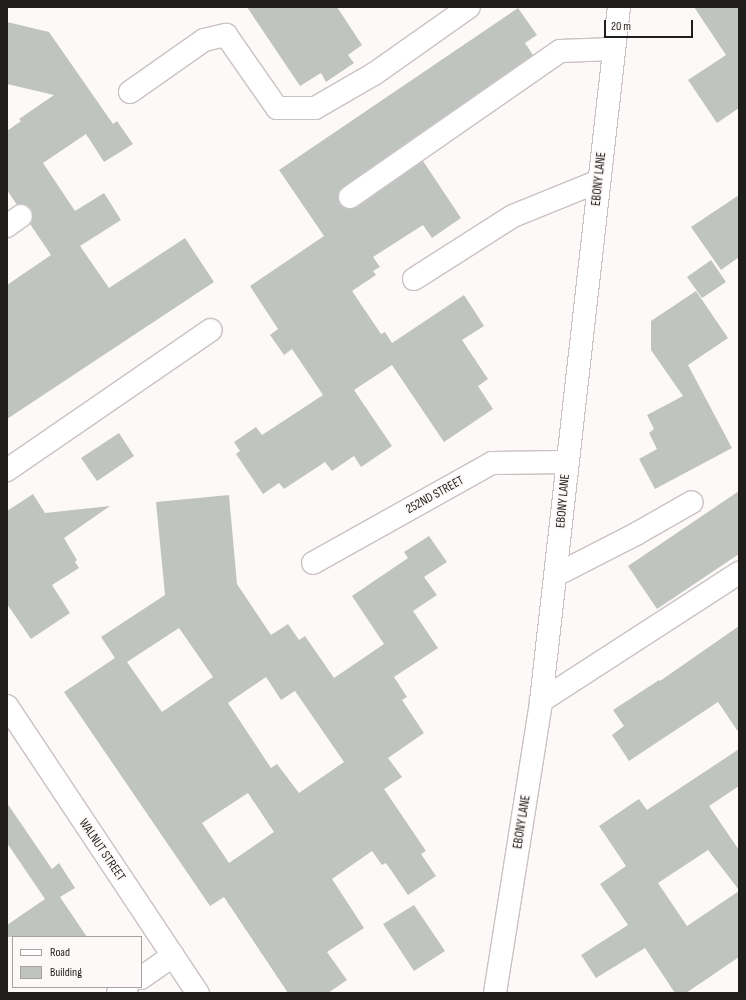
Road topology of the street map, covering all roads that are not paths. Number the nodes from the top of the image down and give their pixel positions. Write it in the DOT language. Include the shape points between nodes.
graph roads {
  1 [pos="469,7"];
  2 [pos="619,7"];
  3 [pos="614,49"];
  4 [pos="130,92"];
  5 [pos="599,181"];
  6 [pos="350,197"];
  7 [pos="414,279"];
  8 [pos="211,330"];
  9 [pos="567,462"];
  10 [pos="7,470"];
  11 [pos="692,502"];
  12 [pos="313,563"];
  13 [pos="739,573"];
  14 [pos="556,575"];
  15 [pos="541,701"];
  16 [pos="7,706"];
  17 [pos="173,956"];
  18 [pos="142,977"];
  19 [pos="198,993"];
  20 [pos="495,993"];
  1 -- 4 [label="street" via="374,74 315,108 277,108 226,34 204,40"];
  2 -- 3 [label="street, EBONY LANE"];
  3 -- 5 [label="street, EBONY LANE"];
  3 -- 6 [label="street" via="560,51"];
  5 -- 7 [label="street" via="513,216"];
  5 -- 9 [label="street, EBONY LANE"];
  8 -- 10 [label="street"];
  9 -- 12 [label="street, 252ND STREET" via="492,463"];
  9 -- 14 [label="street, EBONY LANE"];
  11 -- 14 [label="street"];
  13 -- 15 [label="street"];
  14 -- 15 [label="street, EBONY LANE"];
  15 -- 20 [label="street, EBONY LANE"];
  16 -- 17 [label="street, WALNUT STREET"];
  17 -- 18 [label="street"];
  17 -- 19 [label="street, WALNUT STREET"];
}
